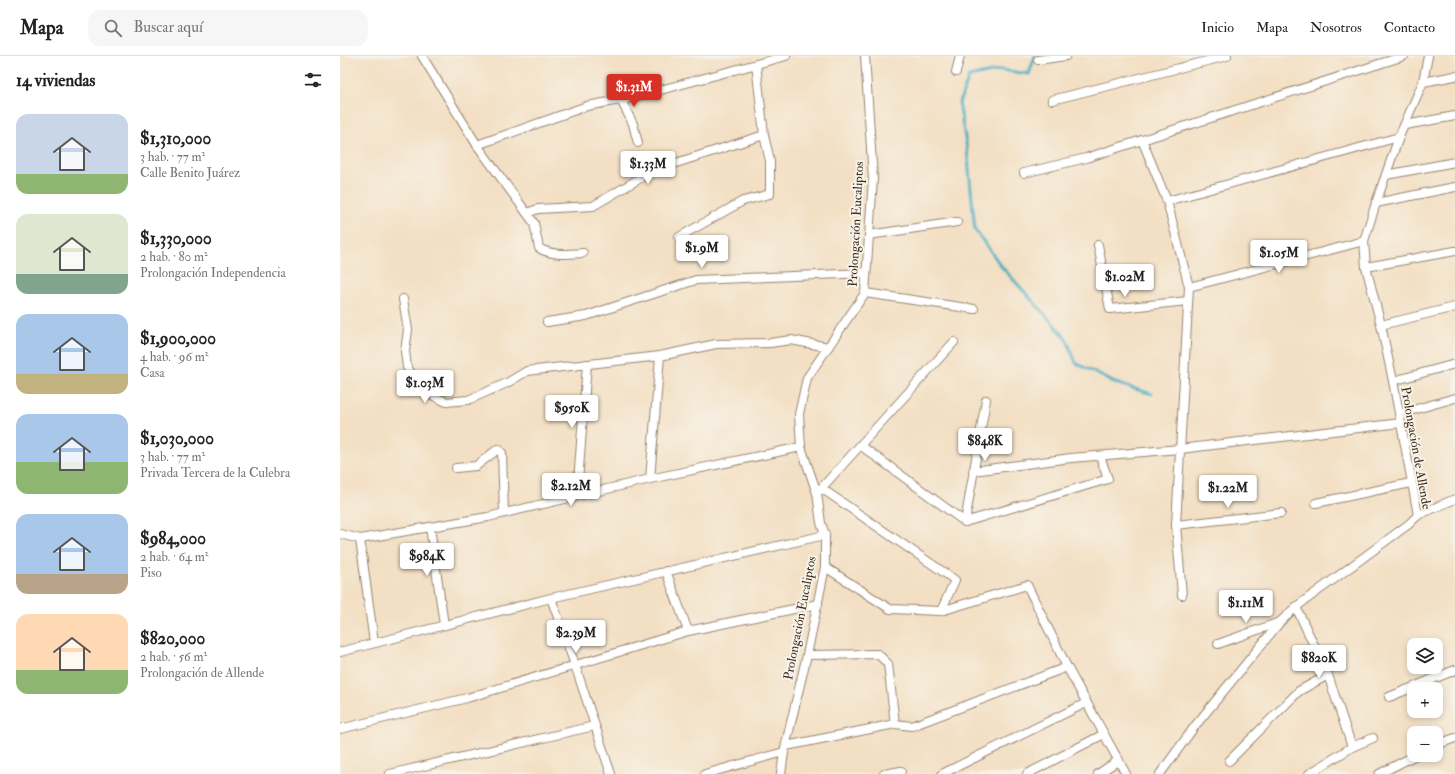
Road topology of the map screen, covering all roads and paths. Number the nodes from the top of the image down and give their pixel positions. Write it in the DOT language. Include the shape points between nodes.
graph roads {
  1 [pos="422,56"];
  2 [pos="785,56"];
  3 [pos="865,56"];
  4 [pos="960,56"];
  5 [pos="1066,56"];
  6 [pos="1227,56"];
  7 [pos="1404,56"];
  8 [pos="1428,56"];
  9 [pos="1038,60"];
  10 [pos="756,64"];
  11 [pos="956,72"];
  12 [pos="1455,76"];
  13 [pos="1423,82"];
  14 [pos="621,100"];
  15 [pos="1052,100"];
  16 [pos="1455,116"];
  17 [pos="1405,125"];
  18 [pos="764,135"];
  19 [pos="1399,137"];
  20 [pos="1142,140"];
  21 [pos="638,143"];
  22 [pos="477,145"];
  23 [pos="1455,162"];
  24 [pos="1024,173"];
  25 [pos="1386,175"];
  26 [pos="1455,187"];
  27 [pos="1167,201"];
  28 [pos="1376,203"];
  29 [pos="527,213"];
  30 [pos="957,222"];
  31 [pos="869,234"];
  32 [pos="679,237"];
  33 [pos="1364,241"];
  34 [pos="1098,245"];
  35 [pos="1455,251"];
  36 [pos="583,253"];
  37 [pos="1366,267"];
  38 [pos="866,273"];
  39 [pos="1189,287"];
  40 [pos="864,293"];
  41 [pos="403,299"];
  42 [pos="1188,302"];
  43 [pos="1455,308"];
  44 [pos="974,309"];
  45 [pos="546,322"];
  46 [pos="1381,325"];
  47 [pos="954,342"];
  48 [pos="828,347"];
  49 [pos="660,356"];
  50 [pos="587,364"];
  51 [pos="1455,364"];
  52 [pos="1393,381"];
  53 [pos="1455,398"];
  54 [pos="986,400"];
  55 [pos="1399,414"];
  56 [pos="1401,423"];
  57 [pos="860,445"];
  58 [pos="801,447"];
  59 [pos="1180,449"];
  60 [pos="1100,456"];
  61 [pos="456,468"];
  62 [pos="973,471"];
  63 [pos="650,479"];
  64 [pos="1411,483"];
  65 [pos="819,491"];
  66 [pos="577,495"];
  67 [pos="1455,499"];
  68 [pos="1316,503"];
  69 [pos="504,513"];
  70 [pos="1281,513"];
  71 [pos="1418,516"];
  72 [pos="965,522"];
  73 [pos="1176,525"];
  74 [pos="430,527"];
  75 [pos="340,534"];
  76 [pos="825,535"];
  77 [pos="360,539"];
  78 [pos="825,567"];
  79 [pos="666,571"];
  80 [pos="1182,594"];
  81 [pos="551,598"];
  82 [pos="818,604"];
  83 [pos="1296,607"];
  84 [pos="941,611"];
  85 [pos="1280,622"];
  86 [pos="444,624"];
  87 [pos="688,631"];
  88 [pos="374,643"];
  89 [pos="1218,644"];
  90 [pos="340,652"];
  91 [pos="807,655"];
  92 [pos="575,665"];
  93 [pos="1067,667"];
  94 [pos="1455,670"];
  95 [pos="1328,675"];
  96 [pos="1389,697"];
  97 [pos="1086,703"];
  98 [pos="895,724"];
  99 [pos="594,726"];
  100 [pos="340,729"];
  101 [pos="1104,734"];
  102 [pos="1373,738"];
  103 [pos="1455,738"];
  104 [pos="1443,742"];
  105 [pos="1352,747"];
  106 [pos="785,749"];
  107 [pos="1119,760"];
  108 [pos="1407,760"];
  109 [pos="1230,761"];
  110 [pos="901,771"];
  111 [pos="390,774"];
  112 [pos="611,774"];
  113 [pos="705,774"];
  114 [pos="781,774"];
  115 [pos="884,774"];
  116 [pos="942,774"];
  117 [pos="1027,774"];
  118 [pos="1098,774"];
  119 [pos="1126,774"];
  120 [pos="1160,774"];
  121 [pos="1309,774"];
  122 [pos="1379,774"];
  1 -- 22 [label="street"];
  2 -- 10 [label="street"];
  3 -- 31 [label="street, Prolongación Eucaliptos" via="873,179"];
  4 -- 11 [label="street"];
  5 -- 9 [label="street"];
  6 -- 15 [label="street"];
  7 -- 20 [label="street"];
  8 -- 13 [label="street, Prolongación de Allende"];
  10 -- 14 [label="street"];
  10 -- 18 [label="street"];
  12 -- 13 [label="street"];
  13 -- 17 [label="street, Prolongación de Allende"];
  14 -- 21 [label="street" via="633,124"];
  14 -- 22 [label="street" via="587,106"];
  16 -- 17 [label="street"];
  17 -- 19 [label="street, Prolongación de Allende"];
  18 -- 29 [label="street" via="654,170 593,206 538,209"];
  18 -- 32 [label="street" via="770,161 770,194 743,201"];
  19 -- 25 [label="street, Prolongación de Allende"];
  19 -- 27 [label="street"];
  20 -- 24 [label="street" via="1086,158"];
  20 -- 27 [label="street"];
  22 -- 29 [label="street"];
  23 -- 25 [label="street"];
  25 -- 28 [label="street, Prolongación de Allende"];
  26 -- 28 [label="street"];
  27 -- 39 [label="street"];
  28 -- 33 [label="street, Prolongación de Allende"];
  29 -- 36 [label="street" via="534,223 539,248 545,252 560,254"];
  30 -- 31 [label="street"];
  31 -- 38 [label="street, Prolongación Eucaliptos"];
  33 -- 37 [label="street, Prolongación de Allende"];
  33 -- 39 [label="street"];
  34 -- 42 [label="street" via="1110,309"];
  35 -- 37 [label="street"];
  37 -- 46 [label="street, Prolongación de Allende"];
  38 -- 40 [label="street, Prolongación Eucaliptos"];
  38 -- 45 [label="street" via="696,280 586,316"];
  39 -- 42 [label="street"];
  40 -- 44 [label="street"];
  40 -- 48 [label="street, Prolongación Eucaliptos"];
  41 -- 50 [label="street" via="408,330 405,351 407,367 423,391 446,402 468,400 527,371"];
  42 -- 59 [label="street"];
  43 -- 46 [label="street"];
  46 -- 52 [label="street, Prolongación de Allende"];
  47 -- 57 [label="street"];
  48 -- 49 [label="street" via="791,340 716,344"];
  48 -- 58 [label="street, Prolongación Eucaliptos" via="807,378 799,414"];
  49 -- 50 [label="street"];
  49 -- 63 [label="street"];
  50 -- 66 [label="street"];
  51 -- 52 [label="street"];
  52 -- 55 [label="street, Prolongación de Allende"];
  53 -- 55 [label="street"];
  54 -- 62 [label="street"];
  55 -- 56 [label="street, Prolongación de Allende"];
  56 -- 59 [label="street"];
  56 -- 64 [label="street, Prolongación de Allende"];
  57 -- 65 [label="street"];
  57 -- 72 [label="street"];
  58 -- 63 [label="street"];
  58 -- 65 [label="street, Prolongación Eucaliptos"];
  59 -- 60 [label="street"];
  59 -- 73 [label="street"];
  60 -- 62 [label="street"];
  60 -- 72 [label="street" via="1108,479"];
  61 -- 69 [label="street" via="476,466 498,449 502,453"];
  62 -- 72 [label="street"];
  63 -- 66 [label="street"];
  64 -- 68 [label="street"];
  64 -- 71 [label="street, Prolongación de Allende"];
  65 -- 76 [label="street, Prolongación Eucaliptos" via="821,522"];
  65 -- 84 [label="street" via="955,580"];
  66 -- 69 [label="street"];
  67 -- 71 [label="street"];
  69 -- 74 [label="street"];
  70 -- 73 [label="street"];
  71 -- 83 [label="street, Prolongación de Allende"];
  73 -- 80 [label="street"];
  74 -- 77 [label="street"];
  74 -- 86 [label="street"];
  75 -- 77 [label="street"];
  76 -- 78 [label="street, Prolongación Eucaliptos"];
  76 -- 79 [label="street"];
  77 -- 88 [label="street"];
  78 -- 82 [label="street, Prolongación Eucaliptos"];
  78 -- 84 [label="street" via="890,609"];
  79 -- 81 [label="street"];
  79 -- 87 [label="street"];
  81 -- 86 [label="street"];
  81 -- 92 [label="street"];
  82 -- 87 [label="street"];
  82 -- 91 [label="street, Prolongación Eucaliptos"];
  83 -- 85 [label="street, Prolongación de Allende"];
  83 -- 95 [label="street"];
  84 -- 93 [label="street" via="1027,585"];
  85 -- 89 [label="street"];
  85 -- 120 [label="street, Prolongación de Allende" via="1195,726"];
  86 -- 88 [label="street"];
  87 -- 92 [label="street"];
  88 -- 90 [label="street"];
  91 -- 98 [label="street" via="878,654 888,664"];
  91 -- 106 [label="street, Prolongación Eucaliptos"];
  92 -- 99 [label="street"];
  92 -- 100 [label="street" via="467,698"];
  93 -- 97 [label="street"];
  93 -- 98 [label="street" via="912,726"];
  94 -- 96 [label="street"];
  95 -- 105 [label="street"];
  95 -- 109 [label="street" via="1299,691"];
  97 -- 101 [label="street"];
  97 -- 116 [label="street"];
  98 -- 106 [label="street"];
  99 -- 111 [label="street"];
  99 -- 112 [label="street"];
  101 -- 107 [label="street"];
  101 -- 117 [label="street"];
  102 -- 105 [label="street"];
  103 -- 104 [label="street"];
  105 -- 121 [label="street"];
  106 -- 113 [label="street"];
  106 -- 114 [label="street, Prolongación Eucaliptos"];
  107 -- 118 [label="street"];
  107 -- 119 [label="street"];
  108 -- 122 [label="street"];
  110 -- 115 [label="street"];
}
